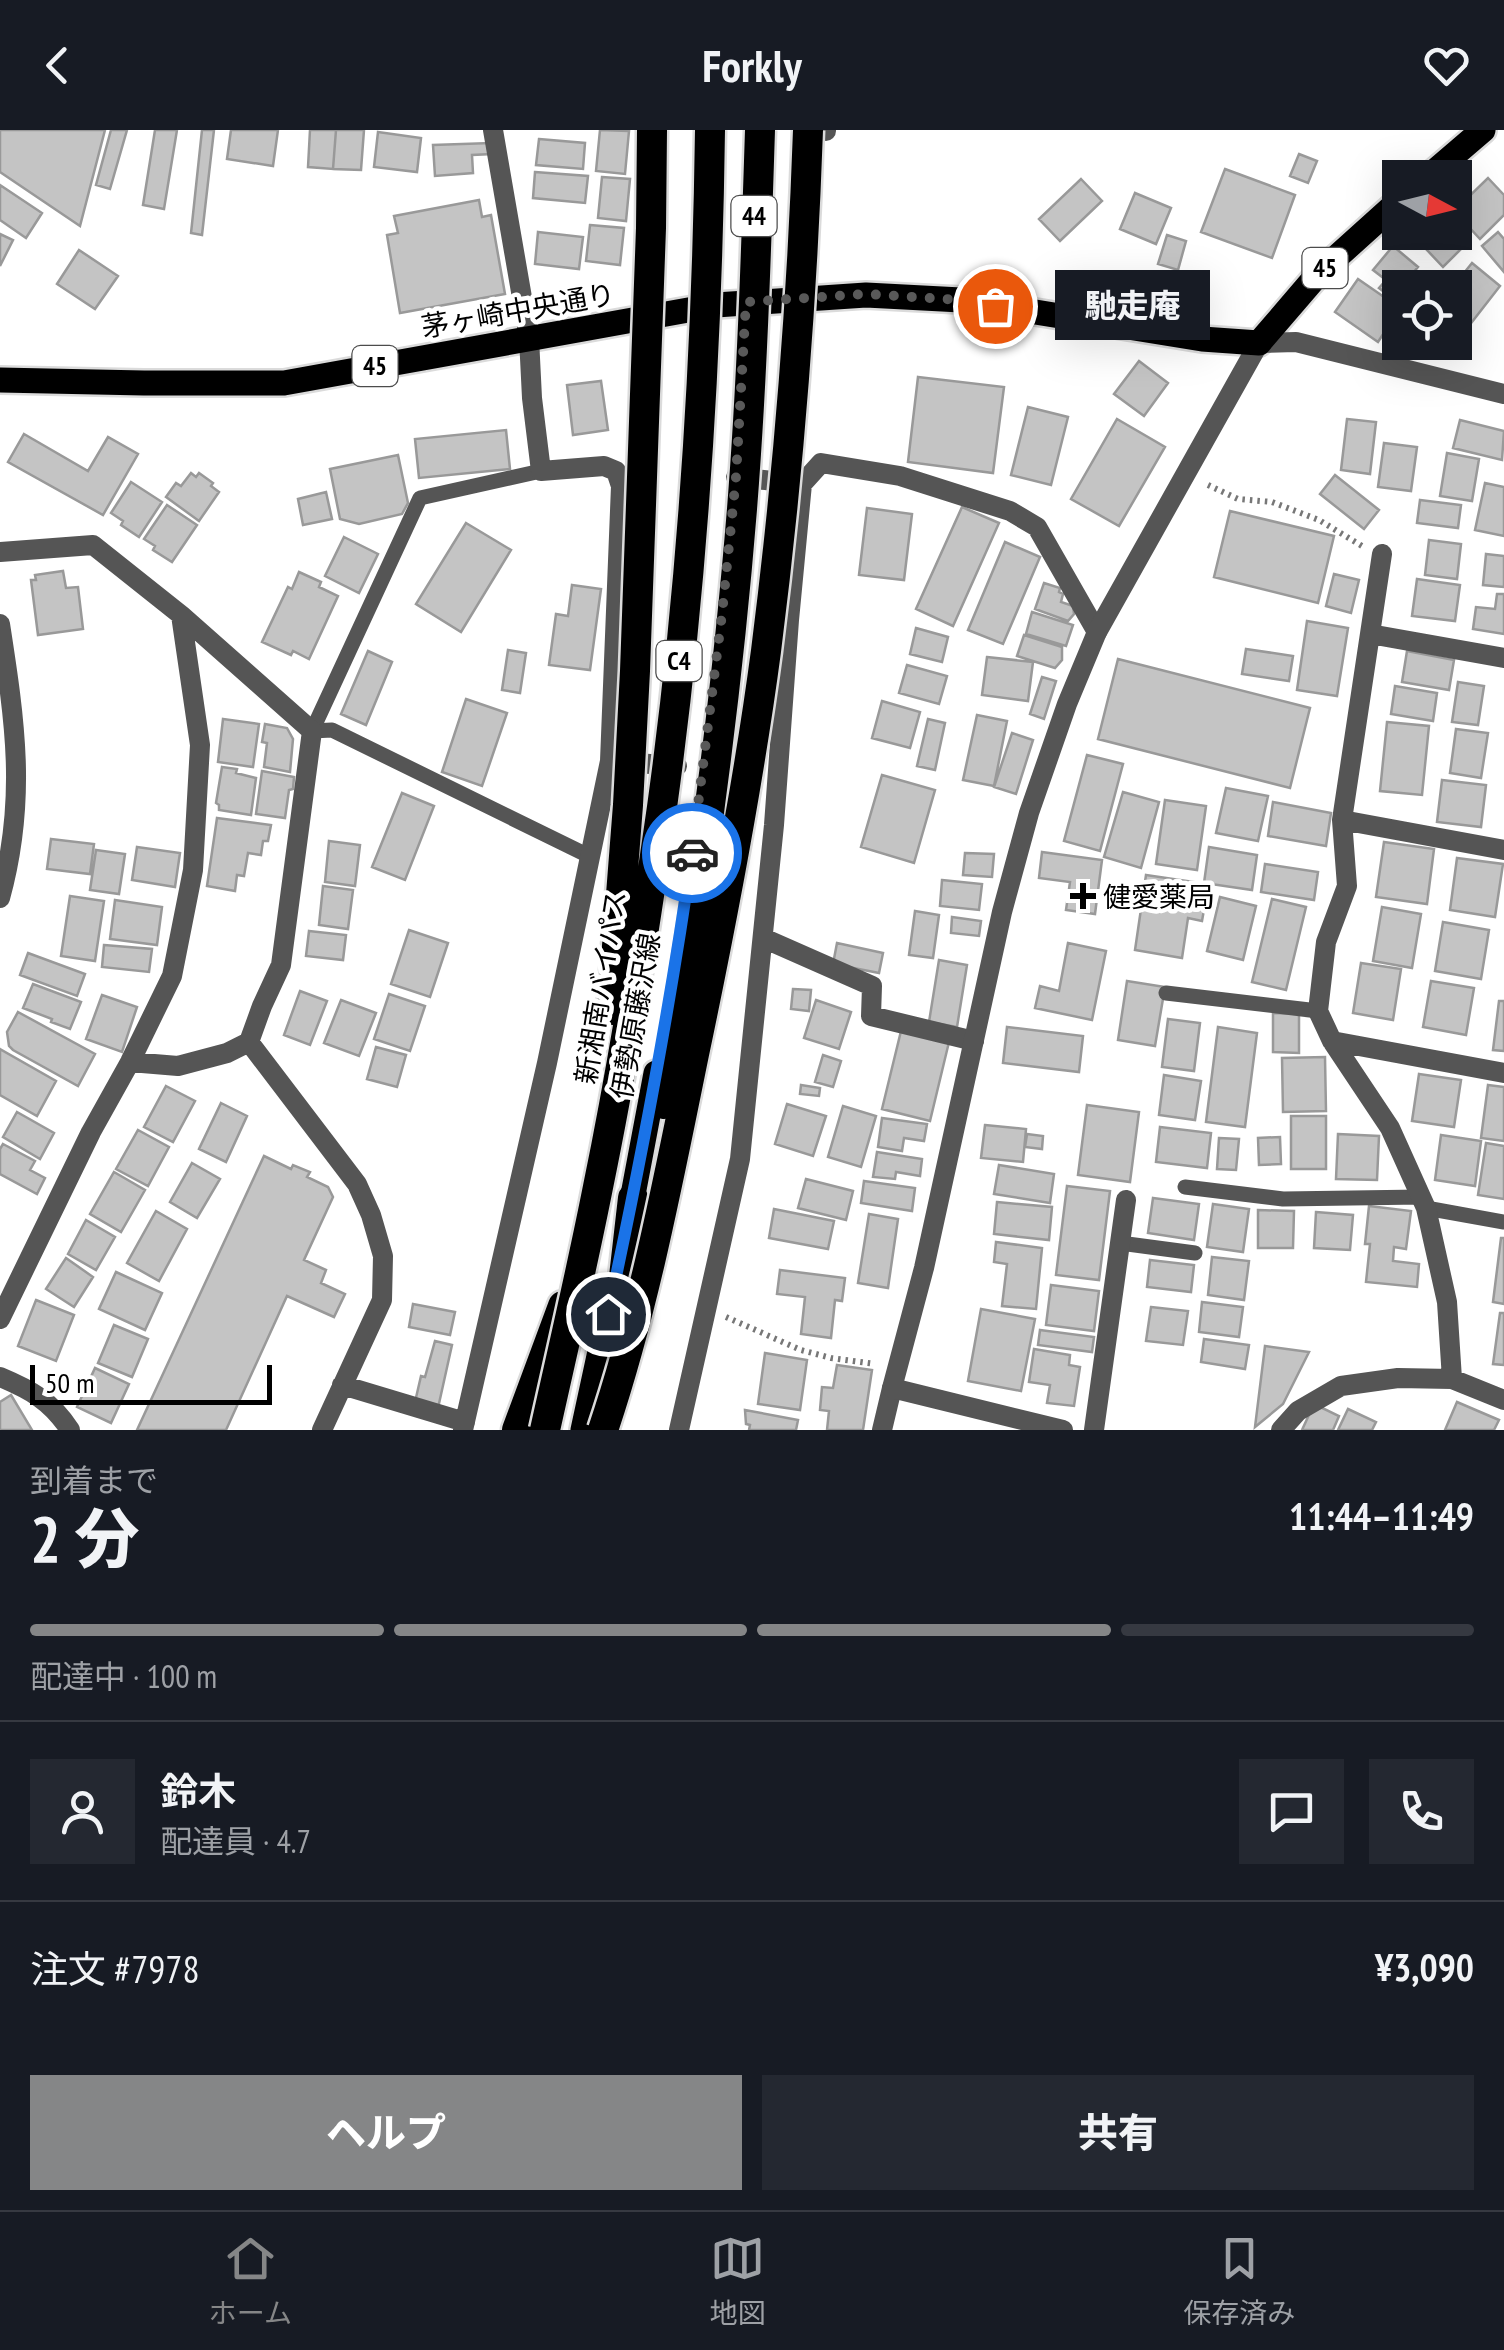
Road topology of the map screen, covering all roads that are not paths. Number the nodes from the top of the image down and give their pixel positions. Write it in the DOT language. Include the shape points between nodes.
graph roads {
  1 [pos="493,130"];
  2 [pos="652,130"];
  3 [pos="710,130"];
  4 [pos="719,130"];
  5 [pos="761,130"];
  6 [pos="808,130"];
  7 [pos="1483,130"];
  8 [pos="1448,160"];
  9 [pos="1382,216"];
  10 [pos="746,302"];
  11 [pos="716,305"];
  12 [pos="529,338"];
  13 [pos="1259,343"];
  14 [pos="0,380"];
  15 [pos="1504,394"];
  16 [pos="541,471"];
  17 [pos="736,477"];
  18 [pos="802,484"];
  19 [pos="0,552"];
  20 [pos="1382,554"];
  21 [pos="181,615"];
  22 [pos="0,624"];
  23 [pos="1097,632"];
  24 [pos="1370,634"];
  25 [pos="1504,658"];
  26 [pos="6,693"];
  27 [pos="312,731"];
  28 [pos="610,760"];
  29 [pos="678,766"];
  30 [pos="1342,820"];
  31 [pos="1504,850"];
  32 [pos="589,856"];
  33 [pos="0,898"];
  34 [pos="762,938"];
  35 [pos="1166,992"];
  36 [pos="1318,1011"];
  37 [pos="974,1041"];
  38 [pos="250,1042"];
  39 [pos="1332,1042"];
  40 [pos="130,1062"];
  41 [pos="1504,1073"];
  42 [pos="1186,1187"];
  43 [pos="613,1191"];
  44 [pos="1126,1200"];
  45 [pos="1423,1202"];
  46 [pos="1504,1222"];
  47 [pos="1120,1243"];
  48 [pos="1195,1253"];
  49 [pos="0,1319"];
  50 [pos="0,1377"];
  51 [pos="1452,1379"];
  52 [pos="342,1385"];
  53 [pos="892,1388"];
  54 [pos="1504,1400"];
  55 [pos="464,1426"];
  56 [pos="70,1430"];
  57 [pos="322,1430"];
  58 [pos="517,1430"];
  59 [pos="545,1430"];
  60 [pos="554,1430"];
  61 [pos="583,1430"];
  62 [pos="602,1430"];
  63 [pos="679,1430"];
  64 [pos="882,1430"];
  65 [pos="1062,1430"];
  66 [pos="1094,1430"];
  67 [pos="1281,1430"];
  1 -- 12 [label="street"];
  2 -- 43 [label="highway, C4, bridge"];
  3 -- 43 [label="highway, 新湘南バイパス / C4, bridge" via="692,517"];
  4 -- 11 [label="main road, 伊勢原藤沢線 / 44"];
  5 -- 10 [label="main road, 伊勢原藤沢線 / 44"];
  5 -- 62 [label="highway, C4, bridge" via="742,511 710,804 674,1046"];
  6 -- 62 [label="highway, bridge" via="792,422 750,758 663,1207"];
  7 -- 8 [label="main road"];
  9 -- 13 [label="main road, 45" via="1320,273"];
  10 -- 11 [label="main road, 茅ヶ崎中央通り / 45"];
  10 -- 13 [label="main road, 45" via="866,294 961,300"];
  10 -- 17 [label="main road, 伊勢原藤沢線 / 44"];
  11 -- 12 [label="main road, 茅ヶ崎中央通り / 45"];
  11 -- 29 [label="main road, 伊勢原藤沢線 / 44"];
  12 -- 14 [label="main road, 茅ヶ崎中央通り / 45" via="284,383"];
  12 -- 16 [label="street"];
  13 -- 15 [label="street" via="1296,342"];
  13 -- 23 [label="street"];
  16 -- 27 [label="lane" via="420,498"];
  16 -- 28 [label="street" via="604,466 616,471 621,486"];
  17 -- 18 [label="street"];
  17 -- 43 [label="main road, 伊勢原藤沢線 / 44" via="697,819 666,1013"];
  18 -- 23 [label="street" via="822,462 900,476 1010,510 1037,527"];
  18 -- 34 [label="street"];
  19 -- 21 [label="street" via="93,545"];
  20 -- 24 [label="street"];
  21 -- 27 [label="street"];
  21 -- 40 [label="street" via="200,745 193,870 172,976"];
  22 -- 26 [label="street"];
  23 -- 37 [label="street" via="1029,814"];
  24 -- 25 [label="street"];
  24 -- 30 [label="street"];
  26 -- 33 [label="street" via="18,754 16,823"];
  27 -- 32 [label="lane" via="332,730"];
  27 -- 38 [label="street" via="281,964"];
  28 -- 29 [label="street"];
  28 -- 32 [label="street"];
  29 -- 43 [label="main road, 伊勢原藤沢線 / 44"];
  30 -- 31 [label="street"];
  30 -- 36 [label="street" via="1347,886 1326,942"];
  32 -- 55 [label="street"];
  34 -- 37 [label="street" via="872,986 871,1016"];
  34 -- 63 [label="street" via="740,1159"];
  35 -- 36 [label="lane"];
  36 -- 39 [label="street"];
  37 -- 53 [label="street"];
  38 -- 40 [label="street" via="178,1066"];
  38 -- 52 [label="street" via="357,1184 383,1256 382,1300"];
  39 -- 41 [label="street"];
  39 -- 45 [label="street" via="1390,1128"];
  40 -- 49 [label="street"];
  42 -- 45 [label="lane" via="1283,1199"];
  43 -- 58 [label="highway"];
  43 -- 59 [label="highway, 新湘南バイパス / C4, bridge"];
  43 -- 60 [label="main road, 伊勢原藤沢線 / 44"];
  43 -- 61 [label="main road, 伊勢原藤沢線 / 44"];
  43 -- 62 [label="highway"];
  44 -- 47 [label="street"];
  45 -- 46 [label="lane"];
  45 -- 51 [label="street" via="1447,1302"];
  47 -- 48 [label="lane"];
  47 -- 66 [label="street"];
  50 -- 56 [label="street" via="31,1390"];
  51 -- 54 [label="street"];
  51 -- 67 [label="street" via="1341,1386 1298,1410"];
  52 -- 55 [label="street"];
  52 -- 57 [label="street"];
  53 -- 64 [label="street"];
  53 -- 65 [label="street"];
}
